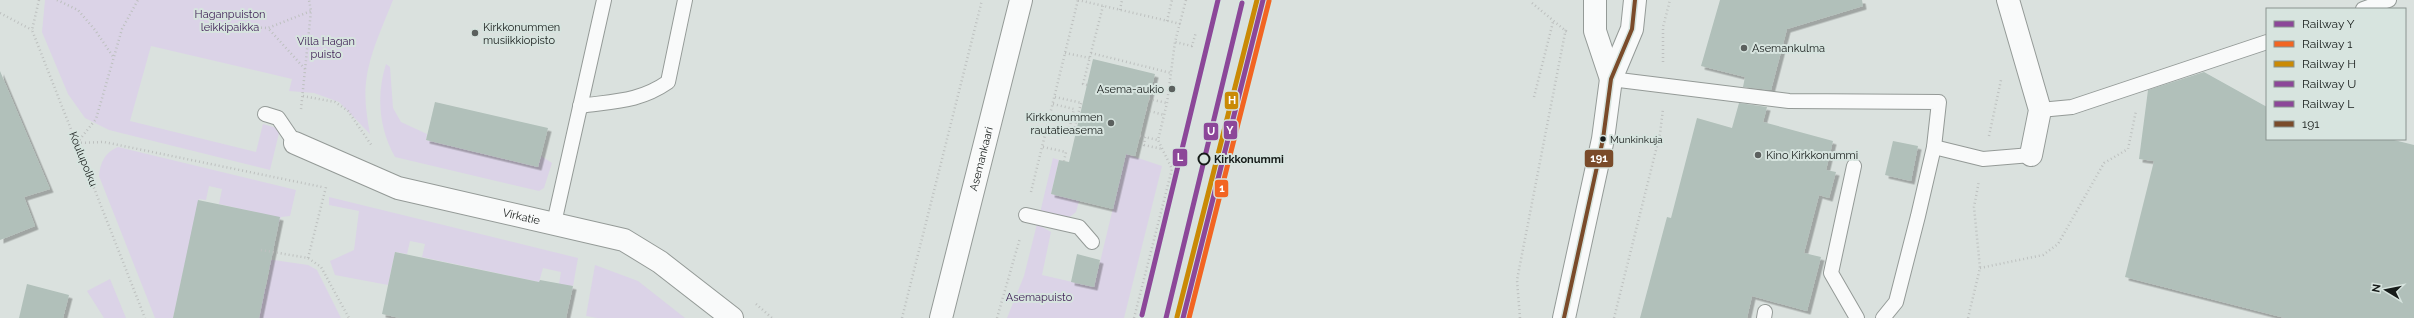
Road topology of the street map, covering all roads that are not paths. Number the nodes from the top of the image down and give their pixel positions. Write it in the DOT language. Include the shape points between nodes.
graph roads {
  1 [pos="604,0"];
  2 [pos="685,0"];
  3 [pos="1021,0"];
  4 [pos="1595,0"];
  5 [pos="1635,0"];
  6 [pos="2008,0"];
  7 [pos="2389,0"];
  8 [pos="2366,8"];
  9 [pos="2266,42"];
  10 [pos="1611,79"];
  11 [pos="580,106"];
  12 [pos="2040,110"];
  13 [pos="265,114"];
  14 [pos="295,143"];
  15 [pos="1934,148"];
  16 [pos="2032,155"];
  17 [pos="1854,166"];
  18 [pos="1026,215"];
  19 [pos="554,224"];
  20 [pos="1092,242"];
  21 [pos="732,318"];
  22 [pos="941,318"];
  23 [pos="1564,318"];
  24 [pos="1857,318"];
  25 [pos="1883,318"];
  1 -- 11 [label="lane"];
  2 -- 11 [label="lane" via="668,82 651,93 632,99"];
  3 -- 22 [label="street, Asemankaari"];
  4 -- 10 [label="street" via="1595,32"];
  5 -- 10 [label="street" via="1632,29"];
  6 -- 12 [label="street"];
  7 -- 8 [label="lane"];
  9 -- 12 [label="lane" via="2072,107"];
  10 -- 15 [label="lane" via="1789,101 1939,102"];
  10 -- 23 [label="street" via="1604,139"];
  11 -- 19 [label="lane"];
  12 -- 16 [label="street"];
  13 -- 14 [label="lane" via="278,118"];
  14 -- 19 [label="street, Virkatie" via="398,188"];
  15 -- 16 [label="lane" via="1983,159"];
  15 -- 25 [label="lane" via="1896,302"];
  17 -- 24 [label="lane" via="1831,273"];
  18 -- 20 [label="lane" via="1079,227"];
  19 -- 21 [label="street, Virkatie" via="624,240 660,262"];
}
